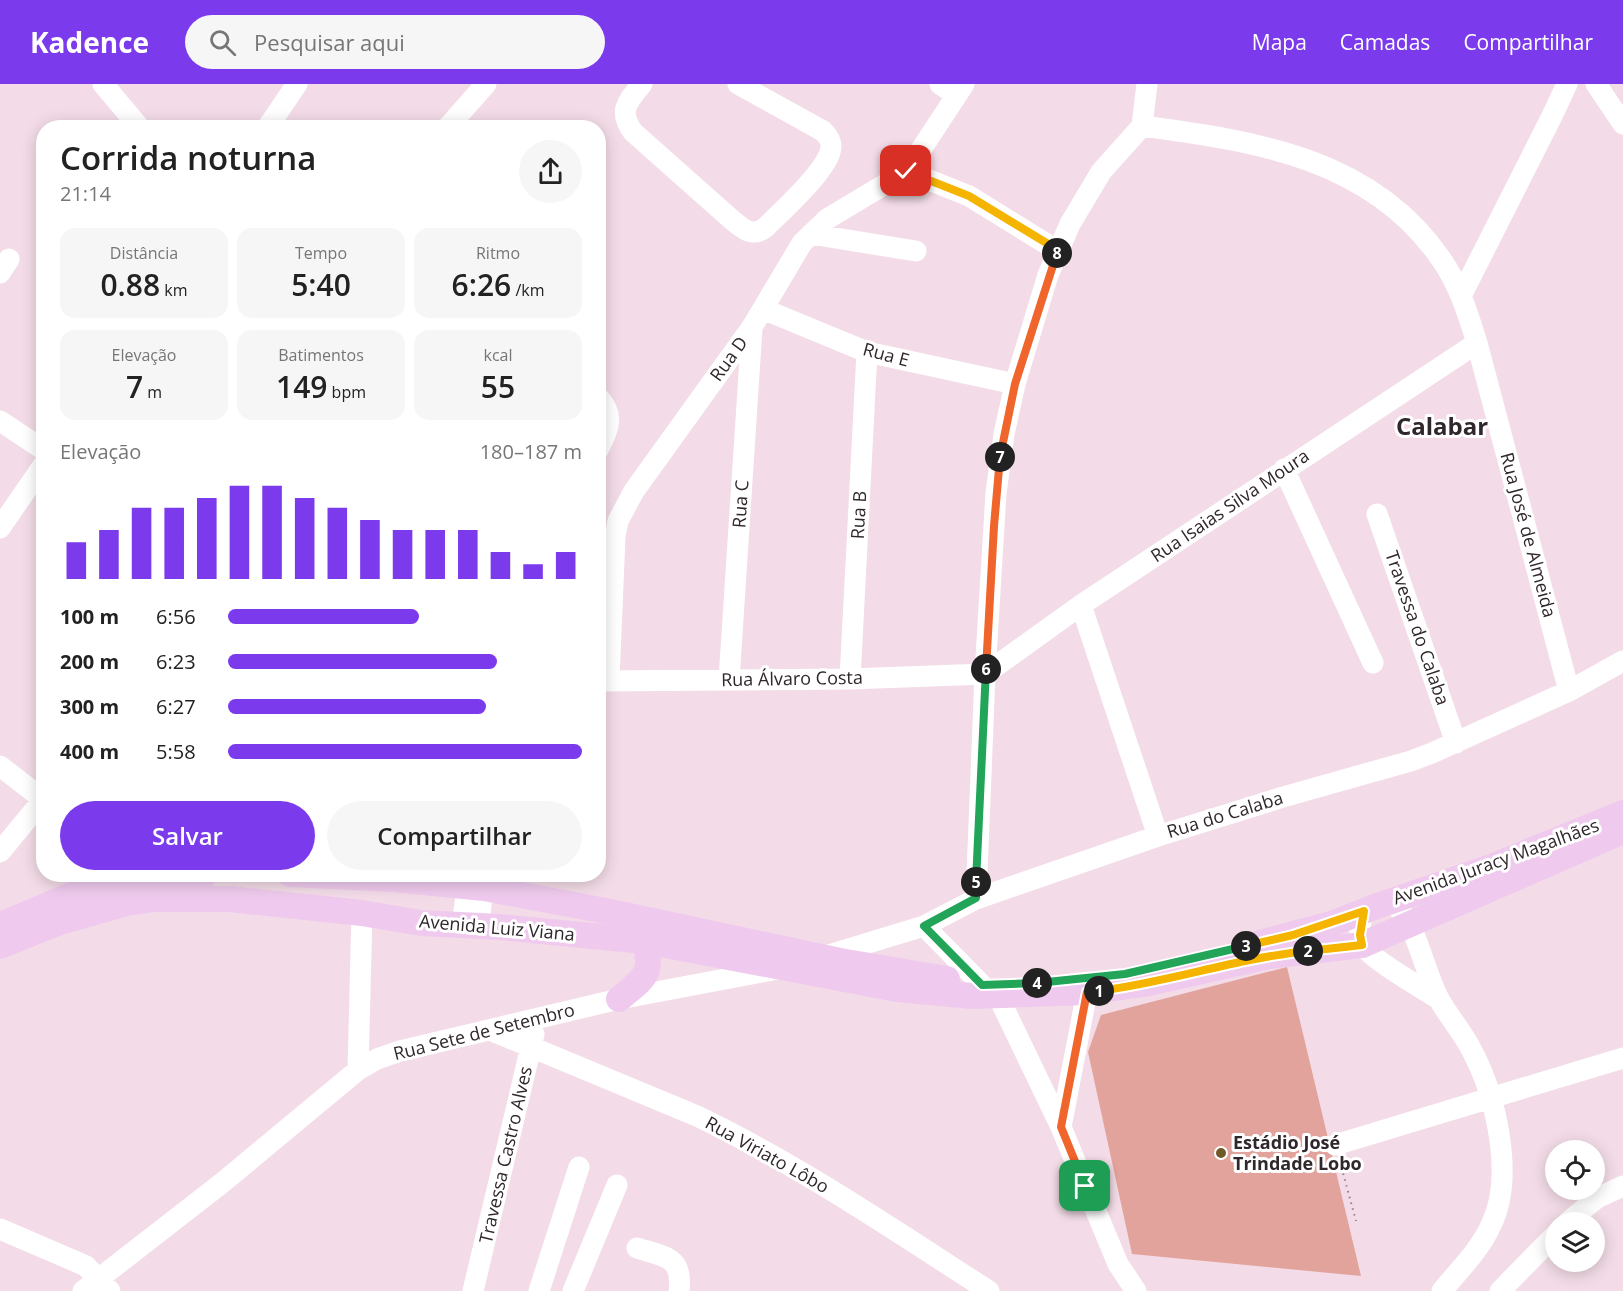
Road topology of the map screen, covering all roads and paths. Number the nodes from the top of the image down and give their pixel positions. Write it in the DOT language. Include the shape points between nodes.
graph roads {
  1 [pos="103,84"];
  2 [pos="297,84"];
  3 [pos="486,84"];
  4 [pos="642,84"];
  5 [pos="738,84"];
  6 [pos="1147,84"];
  7 [pos="1567,84"];
  8 [pos="1596,84"];
  9 [pos="954,88"];
  10 [pos="133,120"];
  11 [pos="272,120"];
  12 [pos="454,120"];
  13 [pos="1623,124"];
  14 [pos="1142,126"];
  15 [pos="906,171"];
  16 [pos="811,234"];
  17 [pos="1058,250"];
  18 [pos="916,251"];
  19 [pos="1461,296"];
  20 [pos="758,318"];
  21 [pos="1477,343"];
  22 [pos="867,352"];
  23 [pos="1015,384"];
  24 [pos="606,407"];
  25 [pos="0,421"];
  26 [pos="606,434"];
  27 [pos="36,445"];
  28 [pos="1284,469"];
  29 [pos="36,476"];
  30 [pos="1377,514"];
  31 [pos="0,528"];
  32 [pos="1081,605"];
  33 [pos="606,654"];
  34 [pos="1623,661"];
  35 [pos="1373,663"];
  36 [pos="985,674"];
  37 [pos="850,679"];
  38 [pos="606,680"];
  39 [pos="729,680"];
  40 [pos="1569,691"];
  41 [pos="1456,743"];
  42 [pos="0,766"];
  43 [pos="36,794"];
  44 [pos="36,808"];
  45 [pos="1623,813"];
  46 [pos="1623,831"];
  47 [pos="1158,836"];
  48 [pos="1574,844"];
  49 [pos="0,852"];
  50 [pos="1529,862"];
  51 [pos="89,882"];
  52 [pos="94,882"];
  53 [pos="476,882"];
  54 [pos="480,882"];
  55 [pos="976,898"];
  56 [pos="1392,901"];
  57 [pos="101,909"];
  58 [pos="1364,911"];
  59 [pos="362,913"];
  60 [pos="0,925"];
  61 [pos="470,926"];
  62 [pos="924,926"];
  63 [pos="1413,934"];
  64 [pos="644,941"];
  65 [pos="1362,945"];
  66 [pos="0,946"];
  67 [pos="822,957"];
  68 [pos="782,968"];
  69 [pos="1394,972"];
  70 [pos="990,990"];
  71 [pos="1087,992"];
  72 [pos="619,999"];
  73 [pos="1438,999"];
  74 [pos="537,1019"];
  75 [pos="490,1030"];
  76 [pos="532,1047"];
  77 [pos="1623,1058"];
  78 [pos="358,1071"];
  79 [pos="1490,1098"];
  80 [pos="1061,1127"];
  81 [pos="1335,1145"];
  82 [pos="579,1167"];
  83 [pos="617,1185"];
  84 [pos="1623,1186"];
  85 [pos="1580,1212"];
  86 [pos="1356,1221"];
  87 [pos="0,1228"];
  88 [pos="1545,1245"];
  89 [pos="637,1248"];
  90 [pos="105,1285"];
  91 [pos="83,1291"];
  92 [pos="473,1291"];
  93 [pos="539,1291"];
  94 [pos="573,1291"];
  95 [pos="679,1291"];
  96 [pos="989,1291"];
  97 [pos="1136,1291"];
  98 [pos="1442,1291"];
  99 [pos="1500,1291"];
  1 -- 10 [label="street"];
  2 -- 11 [label="street"];
  3 -- 12 [label="street"];
  4 -- 5 [label="street" via="630,98 624,116 633,132 745,230 761,232 826,161 831,144 823,131"];
  6 -- 14 [label="street"];
  7 -- 19 [label="street"];
  8 -- 13 [label="street"];
  9 -- 15 [label="street, Rua D"];
  14 -- 17 [label="street" via="1101,172"];
  14 -- 19 [label="street, Rua José de Almeida" via="1248,143 1300,157 1356,180 1395,207 1415,228 1442,259"];
  15 -- 16 [label="street, Rua D" via="827,219"];
  15 -- 17 [label="street" via="969,196"];
  16 -- 18 [label="street"];
  16 -- 20 [label="street, Rua D" via="791,260"];
  17 -- 23 [label="street"];
  19 -- 21 [label="street, Rua José de Almeida"];
  20 -- 22 [label="street, Rua E"];
  20 -- 33 [label="street, Rua D" via="633,491 618,520"];
  20 -- 39 [label="street, Rua C"];
  21 -- 28 [label="street, Rua Isaias Silva Moura"];
  21 -- 40 [label="street, Rua José de Almeida"];
  22 -- 23 [label="street, Rua E"];
  22 -- 37 [label="street, Rua B"];
  23 -- 36 [label="street" via="997,482"];
  24 -- 26 [label="street"];
  25 -- 27 [label="street"];
  28 -- 32 [label="street, Rua Isaias Silva Moura"];
  28 -- 35 [label="street"];
  29 -- 31 [label="street"];
  30 -- 41 [label="street, Travessa do Calaba"];
  32 -- 36 [label="street, Rua Isaias Silva Moura"];
  32 -- 47 [label="street"];
  34 -- 40 [label="street, Rua do Calaba"];
  36 -- 37 [label="street, Rua Álvaro Costa"];
  36 -- 55 [label="street"];
  37 -- 39 [label="street, Rua Álvaro Costa"];
  38 -- 39 [label="street, Rua Álvaro Costa"];
  40 -- 41 [label="street, Rua do Calaba"];
  41 -- 47 [label="street, Rua do Calaba" via="1411,761"];
  42 -- 43 [label="street"];
  44 -- 49 [label="street"];
  45 -- 48 [label="main road, Avenida Juracy Magalhães"];
  46 -- 48 [label="main road, Avenida Juracy Magalhães"];
  47 -- 55 [label="street, Rua do Calaba"];
  48 -- 50 [label="main road, Avenida Juracy Magalhães"];
  50 -- 56 [label="main road, Avenida Juracy Magalhães" via="1491,867"];
  50 -- 63 [label="main road, Avenida Juracy Magalhães"];
  51 -- 60 [label="main road"];
  52 -- 57 [label="main road"];
  53 -- 61 [label="street"];
  54 -- 67 [label="main road, Avenida Luiz Viana"];
  55 -- 62 [label="street, Rua do Calaba"];
  56 -- 58 [label="main road, Avenida Juracy Magalhães"];
  56 -- 63 [label="street"];
  57 -- 59 [label="main road, Avenida Luiz Viana" via="155,899 229,899"];
  57 -- 66 [label="main road, Avenida Luiz Viana"];
  58 -- 65 [label="street"];
  58 -- 70 [label="main road, Avenida Juracy Magalhães" via="1293,935 1125,974"];
  59 -- 61 [label="main road, Avenida Luiz Viana"];
  59 -- 78 [label="street"];
  61 -- 64 [label="main road, Avenida Luiz Viana"];
  62 -- 67 [label="street, Rua do Calaba"];
  62 -- 70 [label="street"];
  63 -- 65 [label="main road, Avenida Juracy Magalhães"];
  63 -- 69 [label="street" via="1406,960"];
  63 -- 73 [label="street"];
  64 -- 68 [label="main road, Avenida Luiz Viana"];
  64 -- 72 [label="main road" via="648,969"];
  65 -- 69 [label="street"];
  65 -- 71 [label="main road, Avenida Juracy Magalhães" via="1269,956 1144,984"];
  67 -- 70 [label="main road, Avenida Luiz Viana"];
  68 -- 70 [label="main road, Avenida Luiz Viana" via="936,994"];
  68 -- 72 [label="street, Rua Sete de Setembro"];
  69 -- 73 [label="street"];
  70 -- 71 [label="main road, Avenida Juracy Magalhães"];
  70 -- 80 [label="street"];
  71 -- 80 [label="street"];
  72 -- 74 [label="street, Rua Sete de Setembro"];
  73 -- 79 [label="street" via="1478,1062"];
  74 -- 75 [label="street, Rua Sete de Setembro"];
  74 -- 76 [label="street, Travessa Castro Alves"];
  75 -- 76 [label="street, Rua Viriato Lôbo"];
  75 -- 78 [label="street, Rua Sete de Setembro" via="400,1051"];
  76 -- 92 [label="street, Travessa Castro Alves"];
  76 -- 96 [label="street, Rua Viriato Lôbo" via="730,1132"];
  77 -- 79 [label="street"];
  78 -- 90 [label="street, Rua Sete de Setembro"];
  79 -- 81 [label="street"];
  79 -- 98 [label="street" via="1502,1155 1501,1200 1485,1237"];
  80 -- 97 [label="street" via="1108,1244"];
  81 -- 86 [label="path"];
  82 -- 93 [label="street"];
  83 -- 94 [label="street"];
  84 -- 85 [label="street" via="1597,1198"];
  87 -- 90 [label="street" via="86,1266"];
  88 -- 99 [label="street"];
  89 -- 95 [label="street" via="675,1263 680,1272"];
  90 -- 91 [label="street, Rua Sete de Setembro"];
}
